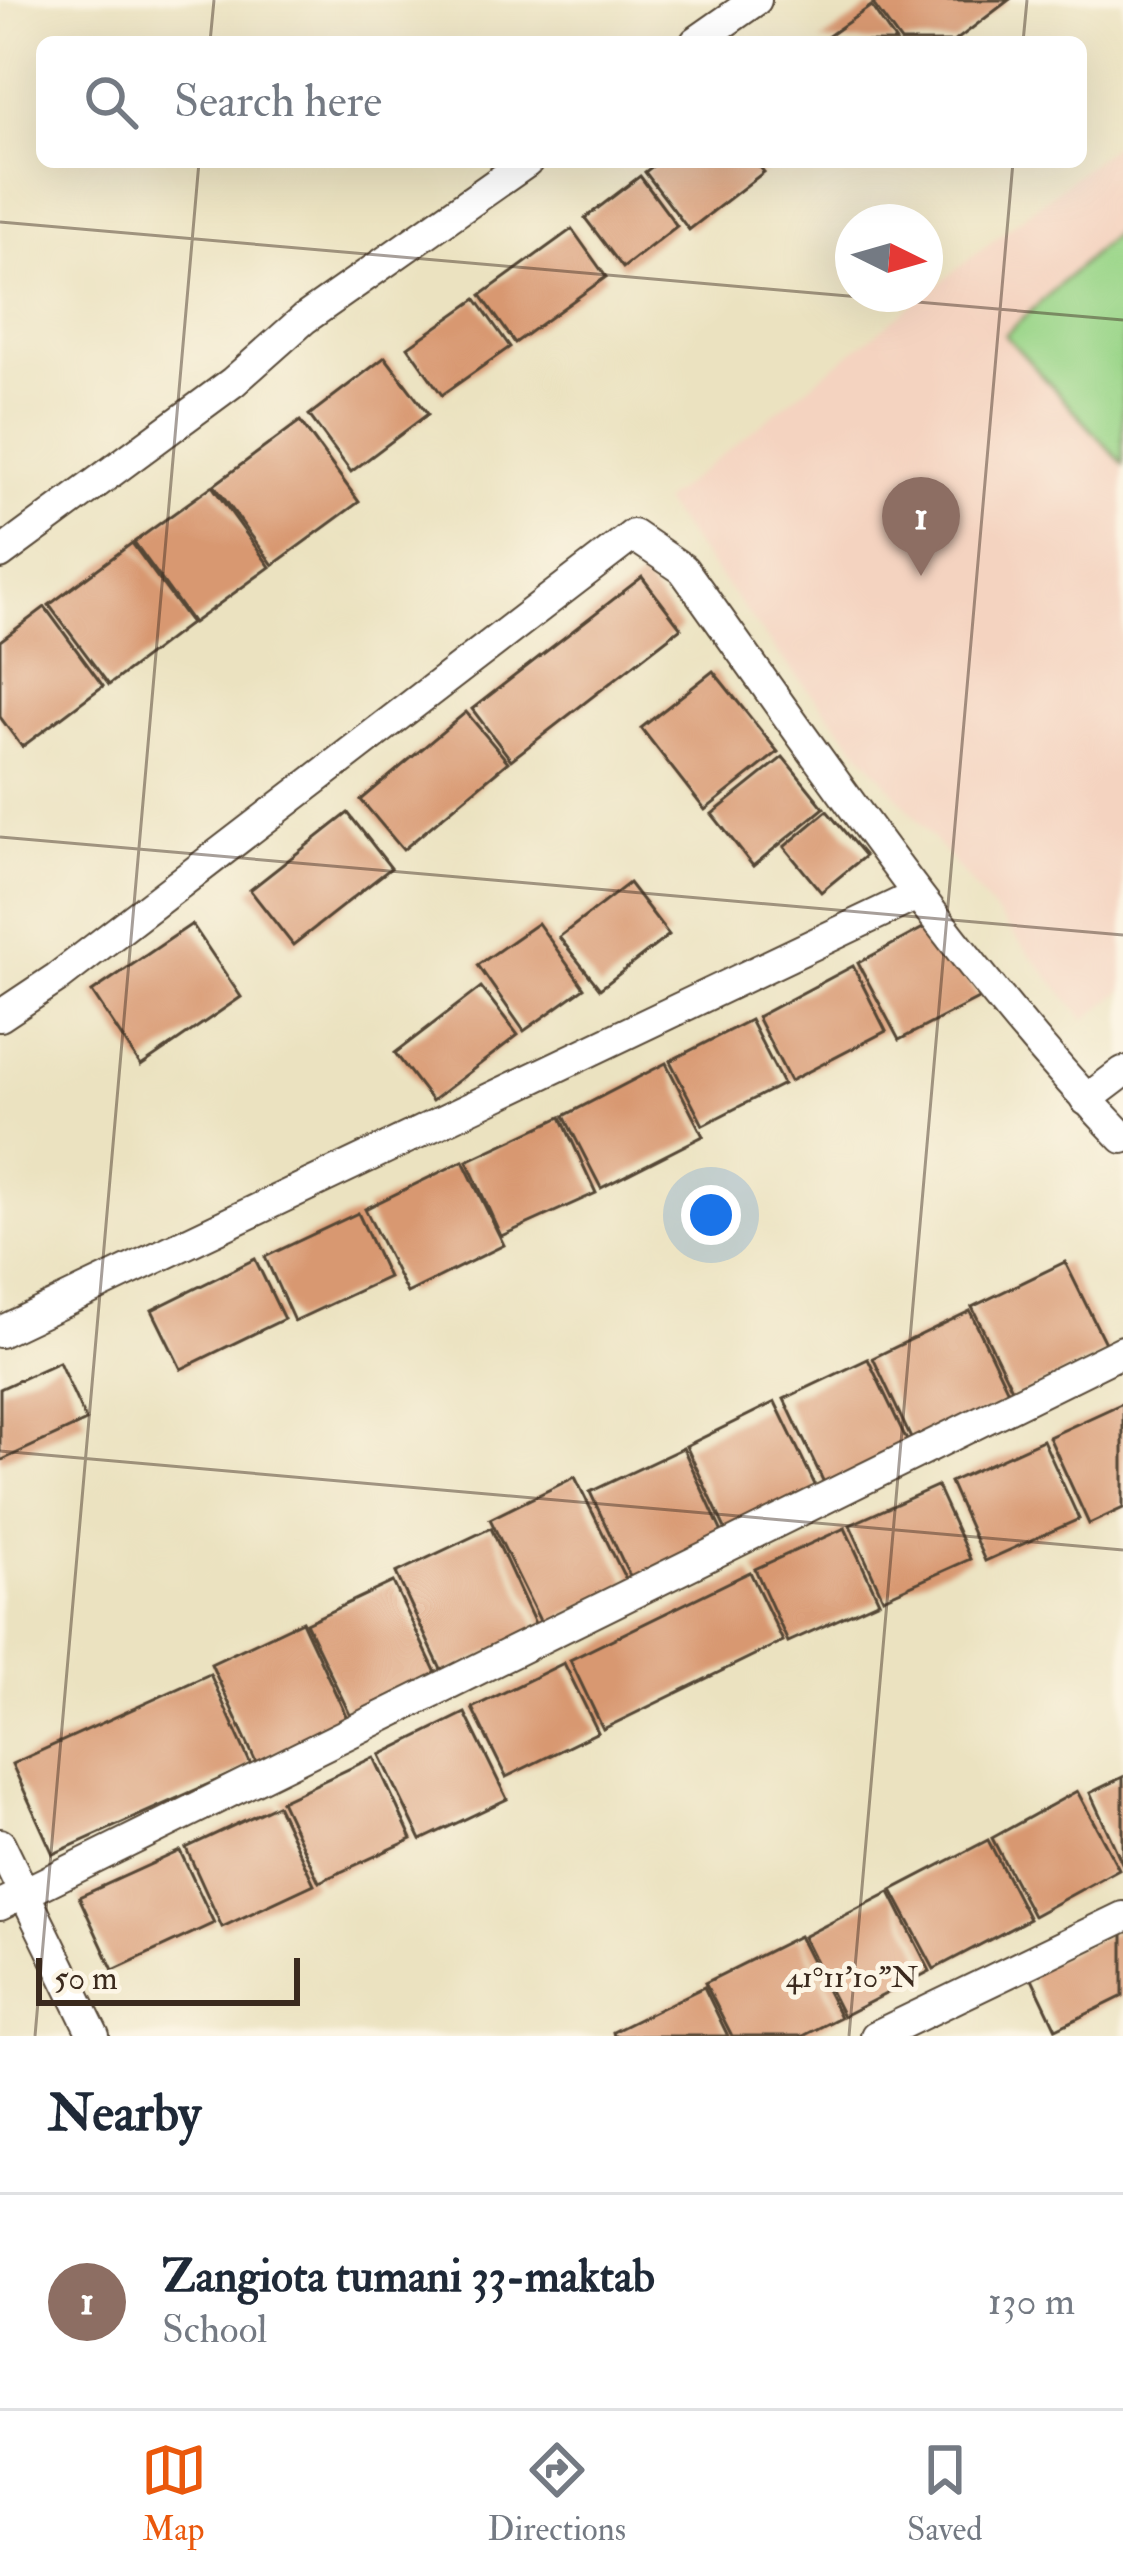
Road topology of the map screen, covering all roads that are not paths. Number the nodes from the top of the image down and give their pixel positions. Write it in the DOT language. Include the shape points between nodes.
graph roads {
  1 [pos="756,0"];
  2 [pos="705,36"];
  3 [pos="518,168"];
  4 [pos="0,554"];
  5 [pos="916,895"];
  6 [pos="0,1016"];
  7 [pos="1123,1072"];
  8 [pos="1086,1100"];
  9 [pos="1123,1138"];
  10 [pos="0,1332"];
  11 [pos="1123,1351"];
  12 [pos="0,1844"];
  13 [pos="12,1899"];
  14 [pos="1123,1917"];
  15 [pos="94,2036"];
  16 [pos="876,2036"];
  1 -- 2 [label="street"];
  3 -- 4 [label="street" via="304,319 233,382"];
  5 -- 6 [label="street" via="683,569 633,535"];
  5 -- 8 [label="street"];
  5 -- 10 [label="street"];
  7 -- 8 [label="street"];
  8 -- 9 [label="street"];
  11 -- 13 [label="street"];
  12 -- 13 [label="street"];
  13 -- 15 [label="street"];
  14 -- 16 [label="street"];
}
